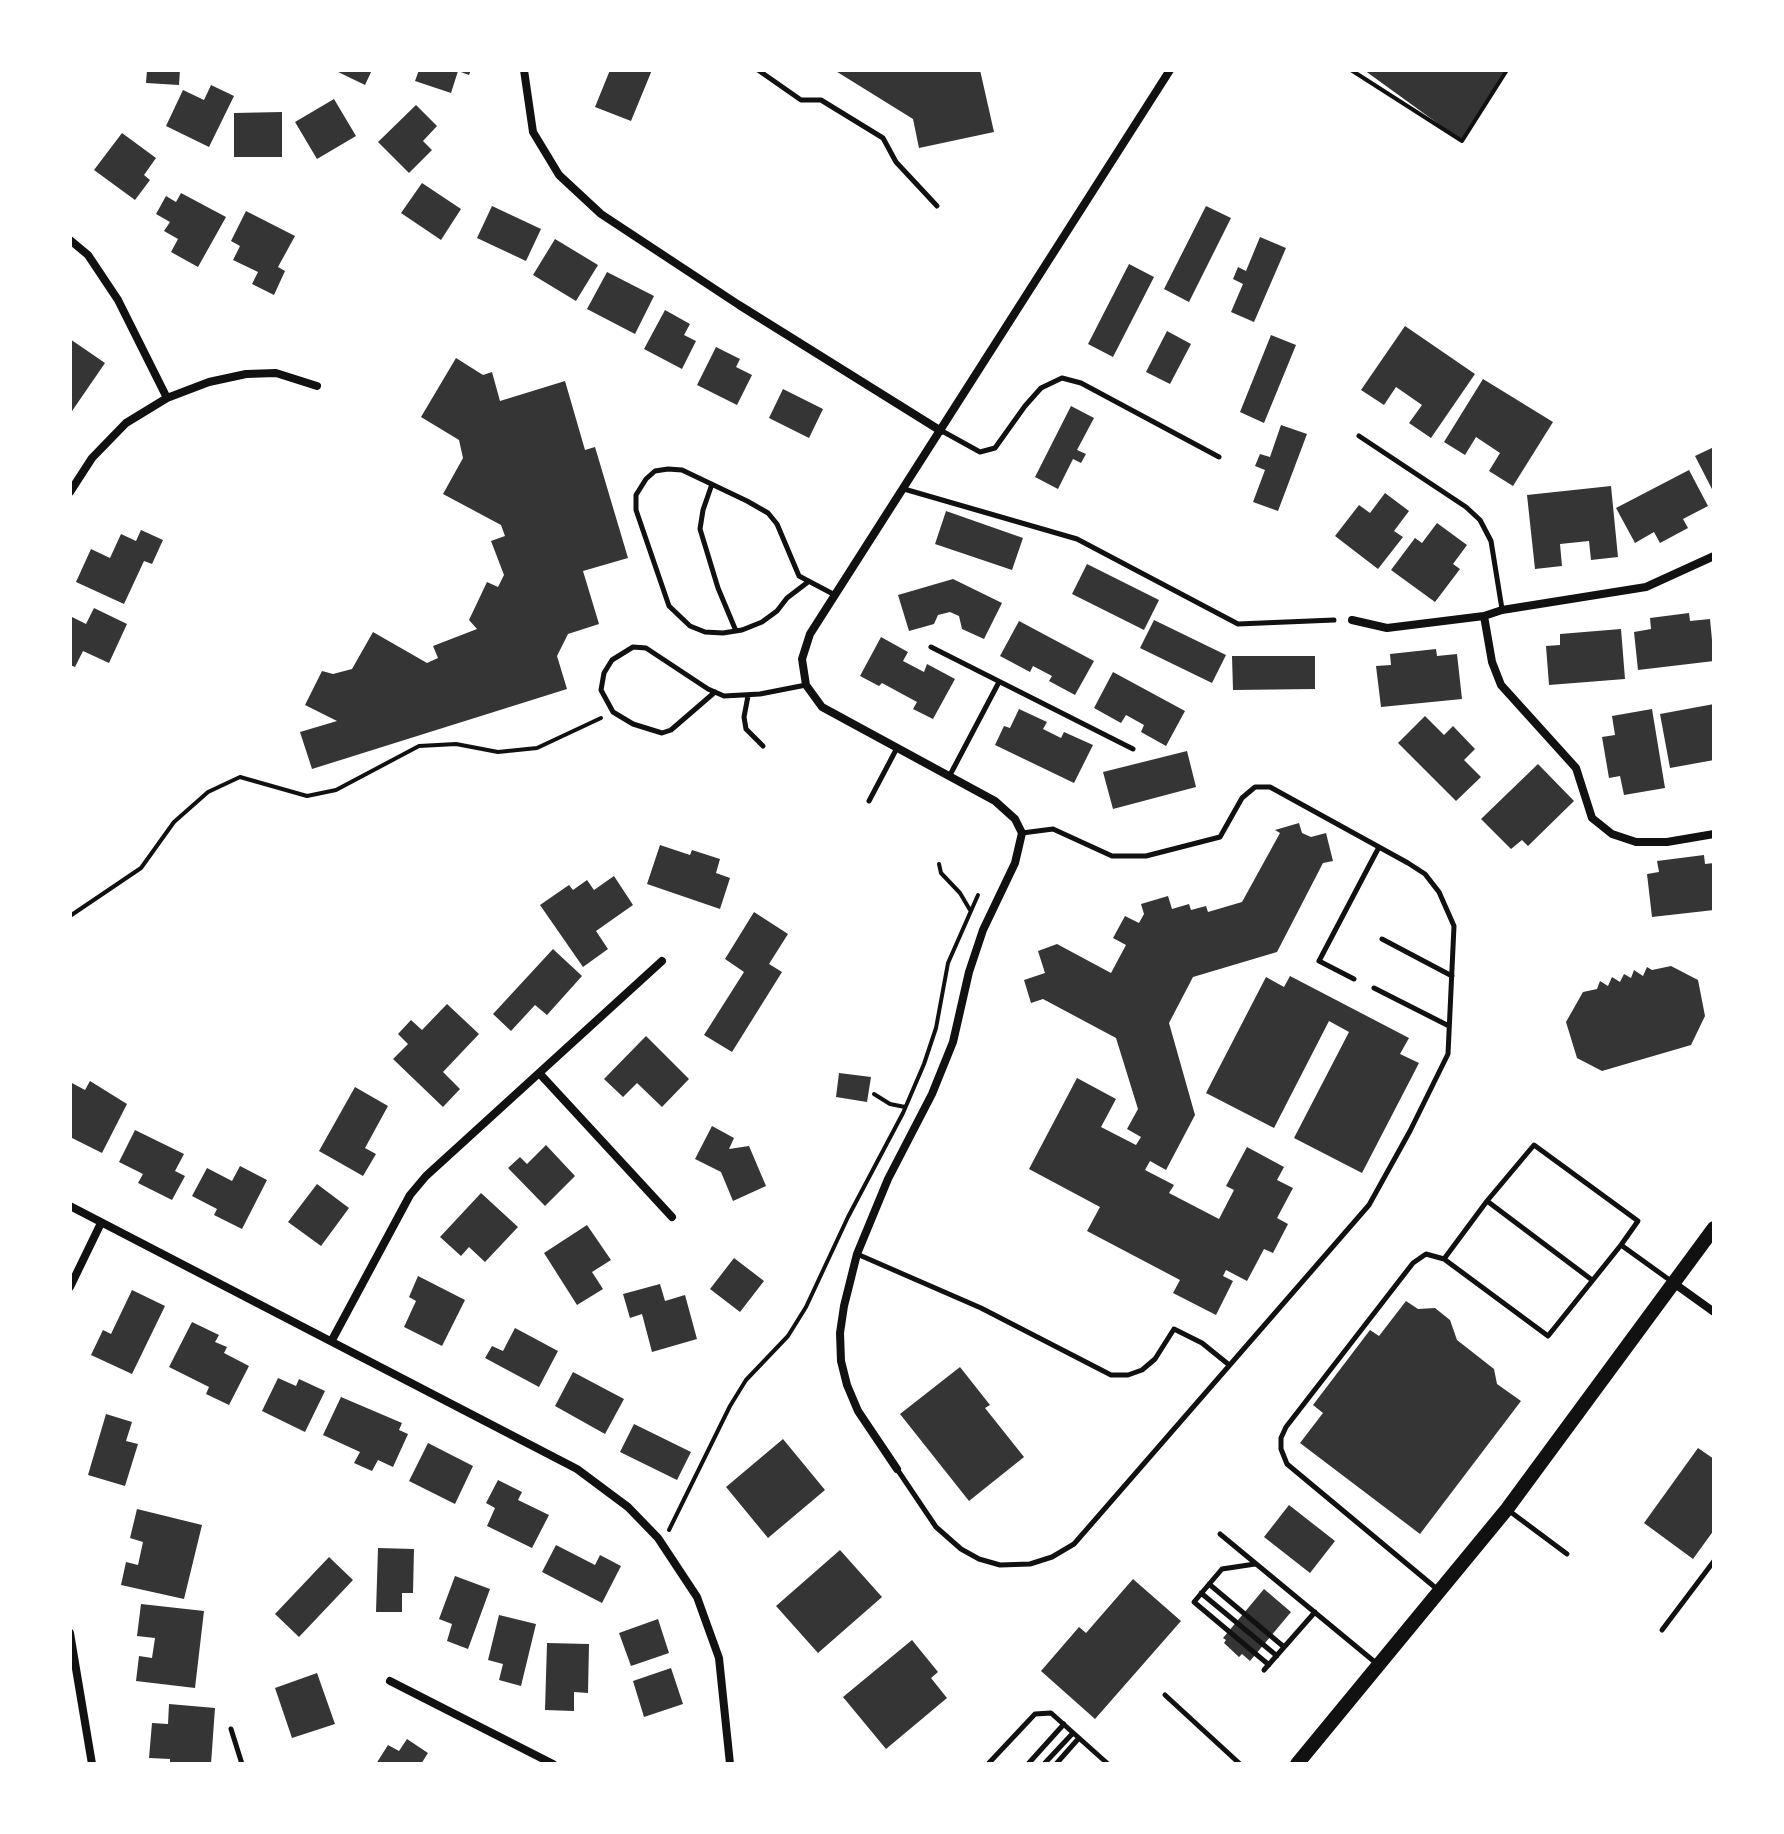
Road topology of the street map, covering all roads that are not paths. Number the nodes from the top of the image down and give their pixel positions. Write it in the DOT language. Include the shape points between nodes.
graph roads {
  1 [pos="524,70"];
  2 [pos="758,70"];
  3 [pos="1170,70"];
  4 [pos="937,206"];
  5 [pos="70,240"];
  6 [pos="317,386"];
  7 [pos="167,398"];
  8 [pos="941,431"];
  9 [pos="1359,436"];
  10 [pos="1219,457"];
  11 [pos="712,484"];
  12 [pos="904,489"];
  13 [pos="70,492"];
  14 [pos="1714,556"];
  15 [pos="808,582"];
  16 [pos="835,595"];
  17 [pos="1502,610"];
  18 [pos="1484,616"];
  19 [pos="1334,620"];
  20 [pos="1352,620"];
  21 [pos="736,631"];
  22 [pos="931,647"];
  23 [pos="999,682"];
  24 [pos="806,685"];
  25 [pos="715,692"];
  26 [pos="748,696"];
  27 [pos="763,746"];
  28 [pos="897,747"];
  29 [pos="1133,749"];
  30 [pos="949,776"];
  31 [pos="869,801"];
  32 [pos="1022,833"];
  33 [pos="1714,834"];
  34 [pos="1379,847"];
  35 [pos="1382,939"];
  36 [pos="662,961"];
  37 [pos="1452,976"];
  38 [pos="1354,979"];
  39 [pos="1374,988"];
  40 [pos="1449,1026"];
  41 [pos="540,1074"];
  42 [pos="1487,1201"];
  43 [pos="70,1206"];
  44 [pos="672,1217"];
  45 [pos="101,1223"];
  46 [pos="1714,1228"];
  47 [pos="1621,1245"];
  48 [pos="857,1254"];
  49 [pos="1444,1259"];
  50 [pos="1592,1280"];
  51 [pos="1675,1284"];
  52 [pos="70,1287"];
  53 [pos="1714,1312"];
  54 [pos="332,1340"];
  55 [pos="1228,1364"];
  56 [pos="897,1469"];
  57 [pos="1507,1509"];
  58 [pos="1220,1534"];
  59 [pos="1567,1554"];
  60 [pos="1714,1561"];
  61 [pos="1256,1564"];
  62 [pos="1209,1584"];
  63 [pos="1441,1592"];
  64 [pos="1201,1593"];
  65 [pos="1315,1612"];
  66 [pos="1662,1630"];
  67 [pos="70,1633"];
  68 [pos="1284,1647"];
  69 [pos="1277,1656"];
  70 [pos="1380,1667"];
  71 [pos="390,1681"];
  72 [pos="1165,1695"];
  73 [pos="1064,1724"];
  74 [pos="231,1729"];
  75 [pos="1073,1733"];
  76 [pos="1079,1738"];
  77 [pos="92,1764"];
  78 [pos="242,1764"];
  79 [pos="553,1764"];
  80 [pos="730,1764"];
  81 [pos="988,1764"];
  82 [pos="1028,1764"];
  83 [pos="1044,1764"];
  84 [pos="1056,1764"];
  85 [pos="1108,1764"];
  86 [pos="1240,1764"];
  87 [pos="1297,1764"];
  1 -- 8 [label="street" via="533,132 559,175 601,214"];
  2 -- 4 [label="lane" via="801,100 821,100 883,138 896,162"];
  3 -- 8 [label="street"];
  5 -- 7 [label="street" via="88,255 118,300"];
  6 -- 7 [label="street" via="276,373 246,374"];
  7 -- 13 [label="street" via="126,423 92,458"];
  8 -- 10 [label="lane" via="980,452 995,448 1041,388 1062,378 1081,383"];
  8 -- 12 [label="street"];
  9 -- 17 [label="lane" via="1480,520 1491,541"];
  11 -- 15 [label="lane" via="768,513 799,576"];
  11 -- 21 [label="lane" via="700,529"];
  11 -- 21 [label="lane" via="682,470 655,471 636,495 636,510 669,606 678,617 705,632"];
  12 -- 16 [label="street"];
  12 -- 19 [label="lane" via="1077,539 1238,624"];
  14 -- 17 [label="street" via="1646,587"];
  15 -- 16 [label="lane"];
  15 -- 21 [label="lane" via="769,617"];
  16 -- 24 [label="street" via="810,634 802,659"];
  17 -- 18 [label="street"];
  18 -- 20 [label="street" via="1387,628"];
  18 -- 33 [label="street" via="1501,685 1576,768 1592,818 1612,834 1636,842"];
  22 -- 23 [label="lane"];
  23 -- 29 [label="lane"];
  23 -- 30 [label="lane"];
  24 -- 26 [label="lane"];
  24 -- 28 [label="street" via="822,707"];
  25 -- 25 [label="lane" via="646,648 633,647 612,660 601,690 613,712 662,733"];
  25 -- 26 [label="lane"];
  26 -- 27 [label="lane" via="746,729"];
  28 -- 30 [label="street"];
  28 -- 31 [label="lane"];
  30 -- 32 [label="street" via="995,801"];
  32 -- 34 [label="lane" via="1053,829 1112,856 1146,856 1220,837 1242,798 1255,787 1270,787"];
  32 -- 48 [label="street" via="1015,863 969,972 953,1042"];
  34 -- 37 [label="lane" via="1425,874 1439,892 1454,926"];
  34 -- 38 [label="lane" via="1319,961"];
  35 -- 37 [label="lane"];
  36 -- 41 [label="street"];
  37 -- 40 [label="lane"];
  39 -- 40 [label="lane"];
  40 -- 55 [label="lane" via="1448,1054 1369,1205"];
  41 -- 44 [label="street"];
  41 -- 54 [label="street" via="410,1195"];
  42 -- 47 [label="lane" via="1534,1145 1638,1221"];
  42 -- 49 [label="lane"];
  42 -- 50 [label="lane"];
  43 -- 45 [label="street"];
  45 -- 52 [label="street"];
  45 -- 54 [label="street"];
  46 -- 51 [label="street"];
  47 -- 50 [label="lane"];
  47 -- 51 [label="lane"];
  48 -- 55 [label="lane" via="981,1308 1111,1375 1142,1370 1174,1329"];
  48 -- 56 [label="street" via="842,1320 841,1361 858,1411"];
  49 -- 50 [label="lane" via="1548,1336"];
  49 -- 63 [label="lane" via="1426,1254 1413,1263 1281,1438 1287,1464"];
  51 -- 53 [label="street"];
  51 -- 57 [label="street"];
  54 -- 80 [label="street" via="577,1469 628,1507 658,1538 697,1597 719,1658"];
  55 -- 56 [label="lane" via="1074,1544 1030,1564 1000,1565 961,1549 936,1527"];
  57 -- 59 [label="lane"];
  57 -- 63 [label="street"];
  58 -- 61 [label="lane"];
  60 -- 66 [label="lane"];
  61 -- 62 [label="lane" via="1222,1569"];
  61 -- 65 [label="lane"];
  62 -- 64 [label="lane"];
  62 -- 68 [label="lane"];
  63 -- 70 [label="street"];
  64 -- 69 [label="lane"];
  64 -- 69 [label="lane" via="1194,1602 1267,1667"];
  65 -- 68 [label="lane"];
  65 -- 70 [label="lane"];
  67 -- 77 [label="street"];
  68 -- 69 [label="lane"];
  70 -- 87 [label="street"];
  71 -- 79 [label="street"];
  72 -- 86 [label="lane"];
  73 -- 75 [label="lane"];
  73 -- 81 [label="lane" via="1051,1713 1035,1714"];
  73 -- 82 [label="lane"];
  74 -- 78 [label="lane"];
  75 -- 76 [label="lane"];
  75 -- 83 [label="lane"];
  76 -- 84 [label="lane"];
  76 -- 85 [label="lane"];
}
